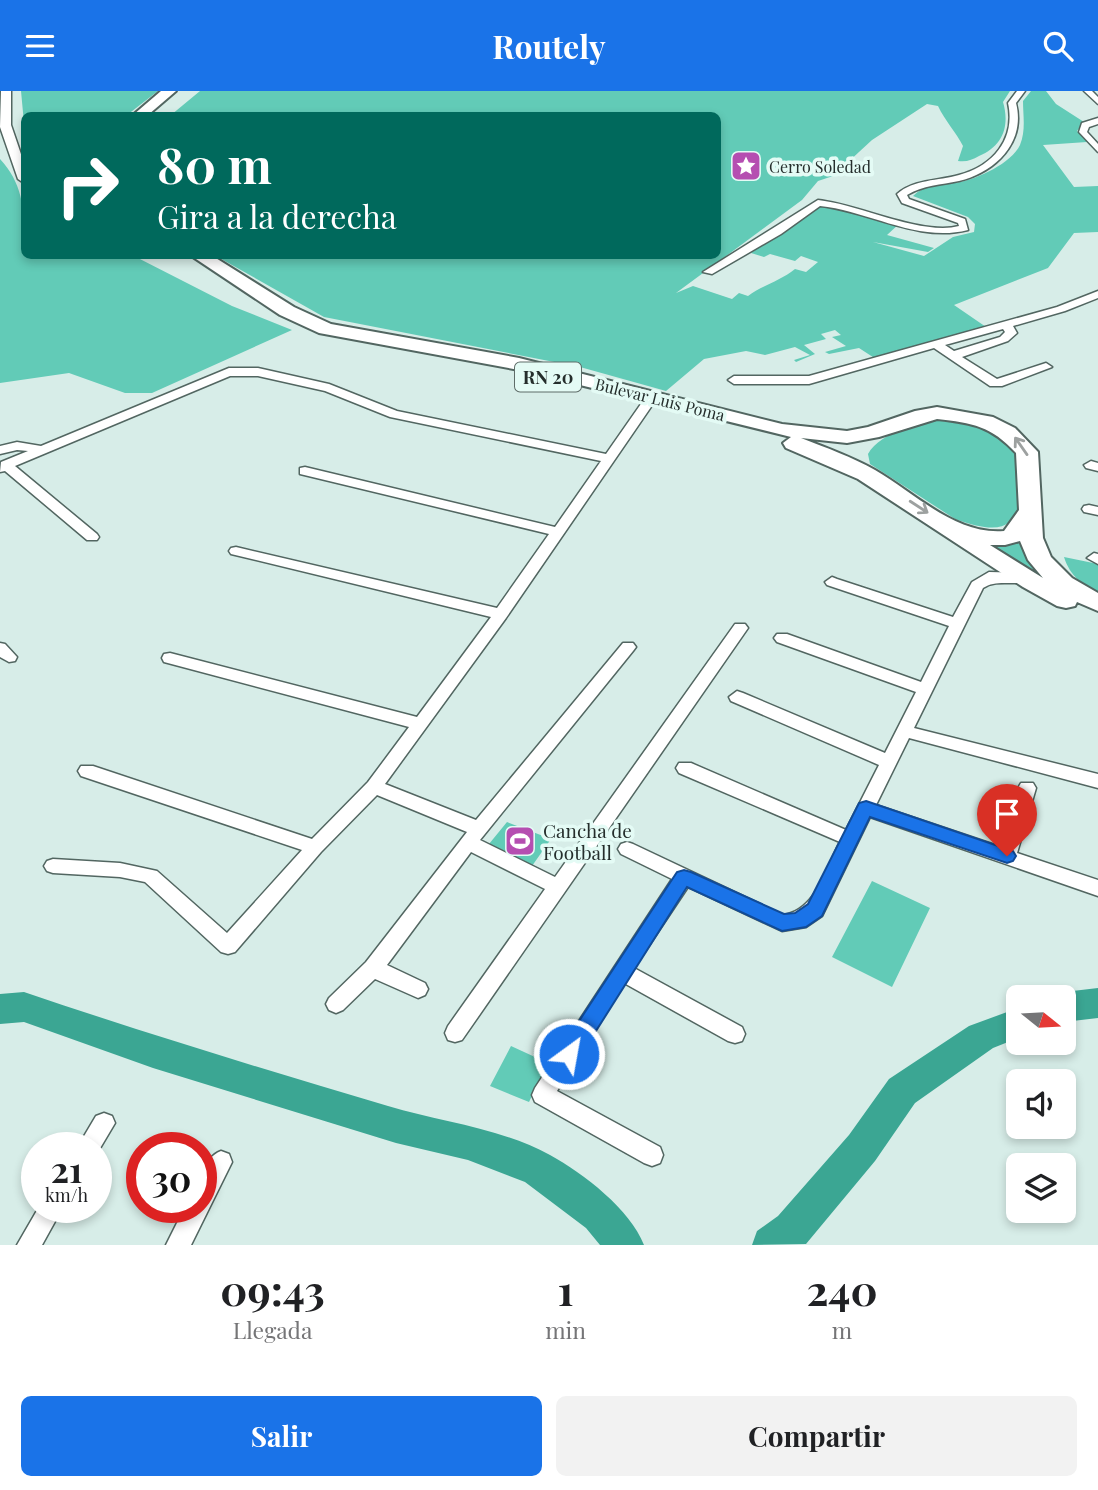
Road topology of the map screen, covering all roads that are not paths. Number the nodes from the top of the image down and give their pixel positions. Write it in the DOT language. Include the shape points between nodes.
graph roads {
  1 [pos="169,91"];
  2 [pos="181,91"];
  3 [pos="1021,91"];
  4 [pos="1088,91"];
  5 [pos="4,94"];
  6 [pos="1098,102"];
  7 [pos="143,112"];
  8 [pos="156,112"];
  9 [pos="1098,121"];
  10 [pos="12,138"];
  11 [pos="21,146"];
  12 [pos="1098,149"];
  13 [pos="21,169"];
  14 [pos="191,259"];
  15 [pos="708,272"];
  16 [pos="1098,294"];
  17 [pos="1007,324"];
  18 [pos="936,344"];
  19 [pos="952,356"];
  20 [pos="1046,367"];
  21 [pos="734,380"];
  22 [pos="674,402"];
  23 [pos="647,404"];
  24 [pos="872,433"];
  25 [pos="0,450"];
  26 [pos="40,450"];
  27 [pos="610,459"];
  28 [pos="3,466"];
  29 [pos="305,471"];
  30 [pos="881,482"];
  31 [pos="1030,511"];
  32 [pos="559,532"];
  33 [pos="958,532"];
  34 [pos="92,537"];
  35 [pos="236,551"];
  36 [pos="1026,577"];
  37 [pos="832,582"];
  38 [pos="1098,603"];
  39 [pos="501,614"];
  40 [pos="1098,615"];
  41 [pos="958,624"];
  42 [pos="740,628"];
  43 [pos="782,638"];
  44 [pos="628,647"];
  45 [pos="170,658"];
  46 [pos="925,688"];
  47 [pos="737,697"];
  48 [pos="422,724"];
  49 [pos="904,731"];
  50 [pos="889,762"];
  51 [pos="685,768"];
  52 [pos="87,771"];
  53 [pos="1098,781"];
  54 [pos="374,787"];
  55 [pos="1027,788"];
  56 [pos="866,808"];
  57 [pos="474,836"];
  58 [pos="850,839"];
  59 [pos="315,847"];
  60 [pos="627,849"];
  61 [pos="1007,856"];
  62 [pos="53,866"];
  63 [pos="684,877"];
  64 [pos="558,887"];
  65 [pos="1098,888"];
  66 [pos="373,968"];
  67 [pos="621,971"];
  68 [pos="418,989"];
  69 [pos="335,1004"];
  70 [pos="455,1033"];
  71 [pos="735,1034"];
  72 [pos="104,1123"];
  73 [pos="99,1132"];
  74 [pos="652,1155"];
  75 [pos="221,1162"];
  76 [pos="217,1170"];
  77 [pos="42,1223"];
  78 [pos="190,1223"];
  79 [pos="29,1245"];
  80 [pos="178,1245"];
  1 -- 7 [label="highway"];
  2 -- 8 [label="highway"];
  3 -- 15 [label="street" via="1013,103 1017,115 1012,143 1002,153 976,172 922,184 902,194 905,201 962,221 964,228 939,231 818,203"];
  4 -- 6 [label="street"];
  5 -- 10 [label="street" via="5,125"];
  9 -- 12 [label="street" via="1085,125 1083,132"];
  10 -- 11 [label="street"];
  10 -- 13 [label="street"];
  14 -- 22 [label="highway, Bulevar Luis Poma / RN 20" via="326,329 519,364"];
  14 -- 23 [label="highway, Bulevar Luis Poma / RN 20" via="280,318 316,333 491,364"];
  16 -- 17 [label="street"];
  17 -- 18 [label="street"];
  17 -- 19 [label="street" via="1011,333 1004,339"];
  18 -- 19 [label="street"];
  18 -- 21 [label="street" via="809,380"];
  19 -- 20 [label="street" via="980,377 998,383"];
  22 -- 23 [label="highway"];
  22 -- 24 [label="highway, Bulevar Luis Poma / RN 20" via="808,435"];
  23 -- 27 [label="street"];
  23 -- 30 [label="highway, Bulevar Luis Poma / RN 20" via="810,448"];
  24 -- 30 [label="highway" via="862,444 860,456"];
  31 -- 24 [label="highway, Bulevar Luis Poma / RN 20, one-way" via="1027,451 1001,428 966,416 937,413"];
  25 -- 26 [label="street" via="17,446"];
  26 -- 27 [label="street" via="209,379 229,372 258,372 329,388 394,414"];
  26 -- 28 [label="street"];
  27 -- 32 [label="street"];
  28 -- 34 [label="street"];
  29 -- 32 [label="street"];
  30 -- 33 [label="highway, Bulevar Luis Poma / RN 20, one-way"];
  31 -- 33 [label="highway" via="1013,537"];
  31 -- 38 [label="highway, RN 20" via="1031,538 1040,561 1063,584"];
  32 -- 39 [label="street"];
  33 -- 36 [label="highway, RN 20"];
  35 -- 39 [label="street"];
  36 -- 40 [label="highway, RN 20"];
  36 -- 41 [label="street" via="983,580"];
  37 -- 41 [label="street"];
  39 -- 48 [label="street"];
  41 -- 46 [label="street"];
  42 -- 64 [label="street"];
  43 -- 46 [label="street"];
  44 -- 57 [label="street"];
  45 -- 48 [label="street"];
  46 -- 49 [label="street"];
  47 -- 50 [label="street"];
  48 -- 54 [label="street"];
  49 -- 50 [label="street"];
  49 -- 53 [label="street"];
  50 -- 56 [label="street"];
  51 -- 58 [label="street"];
  52 -- 59 [label="street"];
  54 -- 57 [label="street"];
  54 -- 59 [label="street"];
  55 -- 61 [label="street"];
  56 -- 58 [label="street"];
  56 -- 61 [label="street"];
  57 -- 64 [label="street"];
  57 -- 66 [label="street"];
  58 -- 63 [label="street" via="815,910 799,921 782,923"];
  59 -- 62 [label="street" via="228,946 150,876"];
  60 -- 63 [label="street"];
  61 -- 65 [label="street"];
  63 -- 67 [label="street"];
  64 -- 70 [label="street"];
  66 -- 68 [label="street"];
  66 -- 69 [label="street"];
  67 -- 71 [label="street"];
  67 -- 74 [label="street" via="543,1095"];
  72 -- 73 [label="street"];
  75 -- 76 [label="street"];
  77 -- 79 [label="street"];
  78 -- 80 [label="street"];
}
